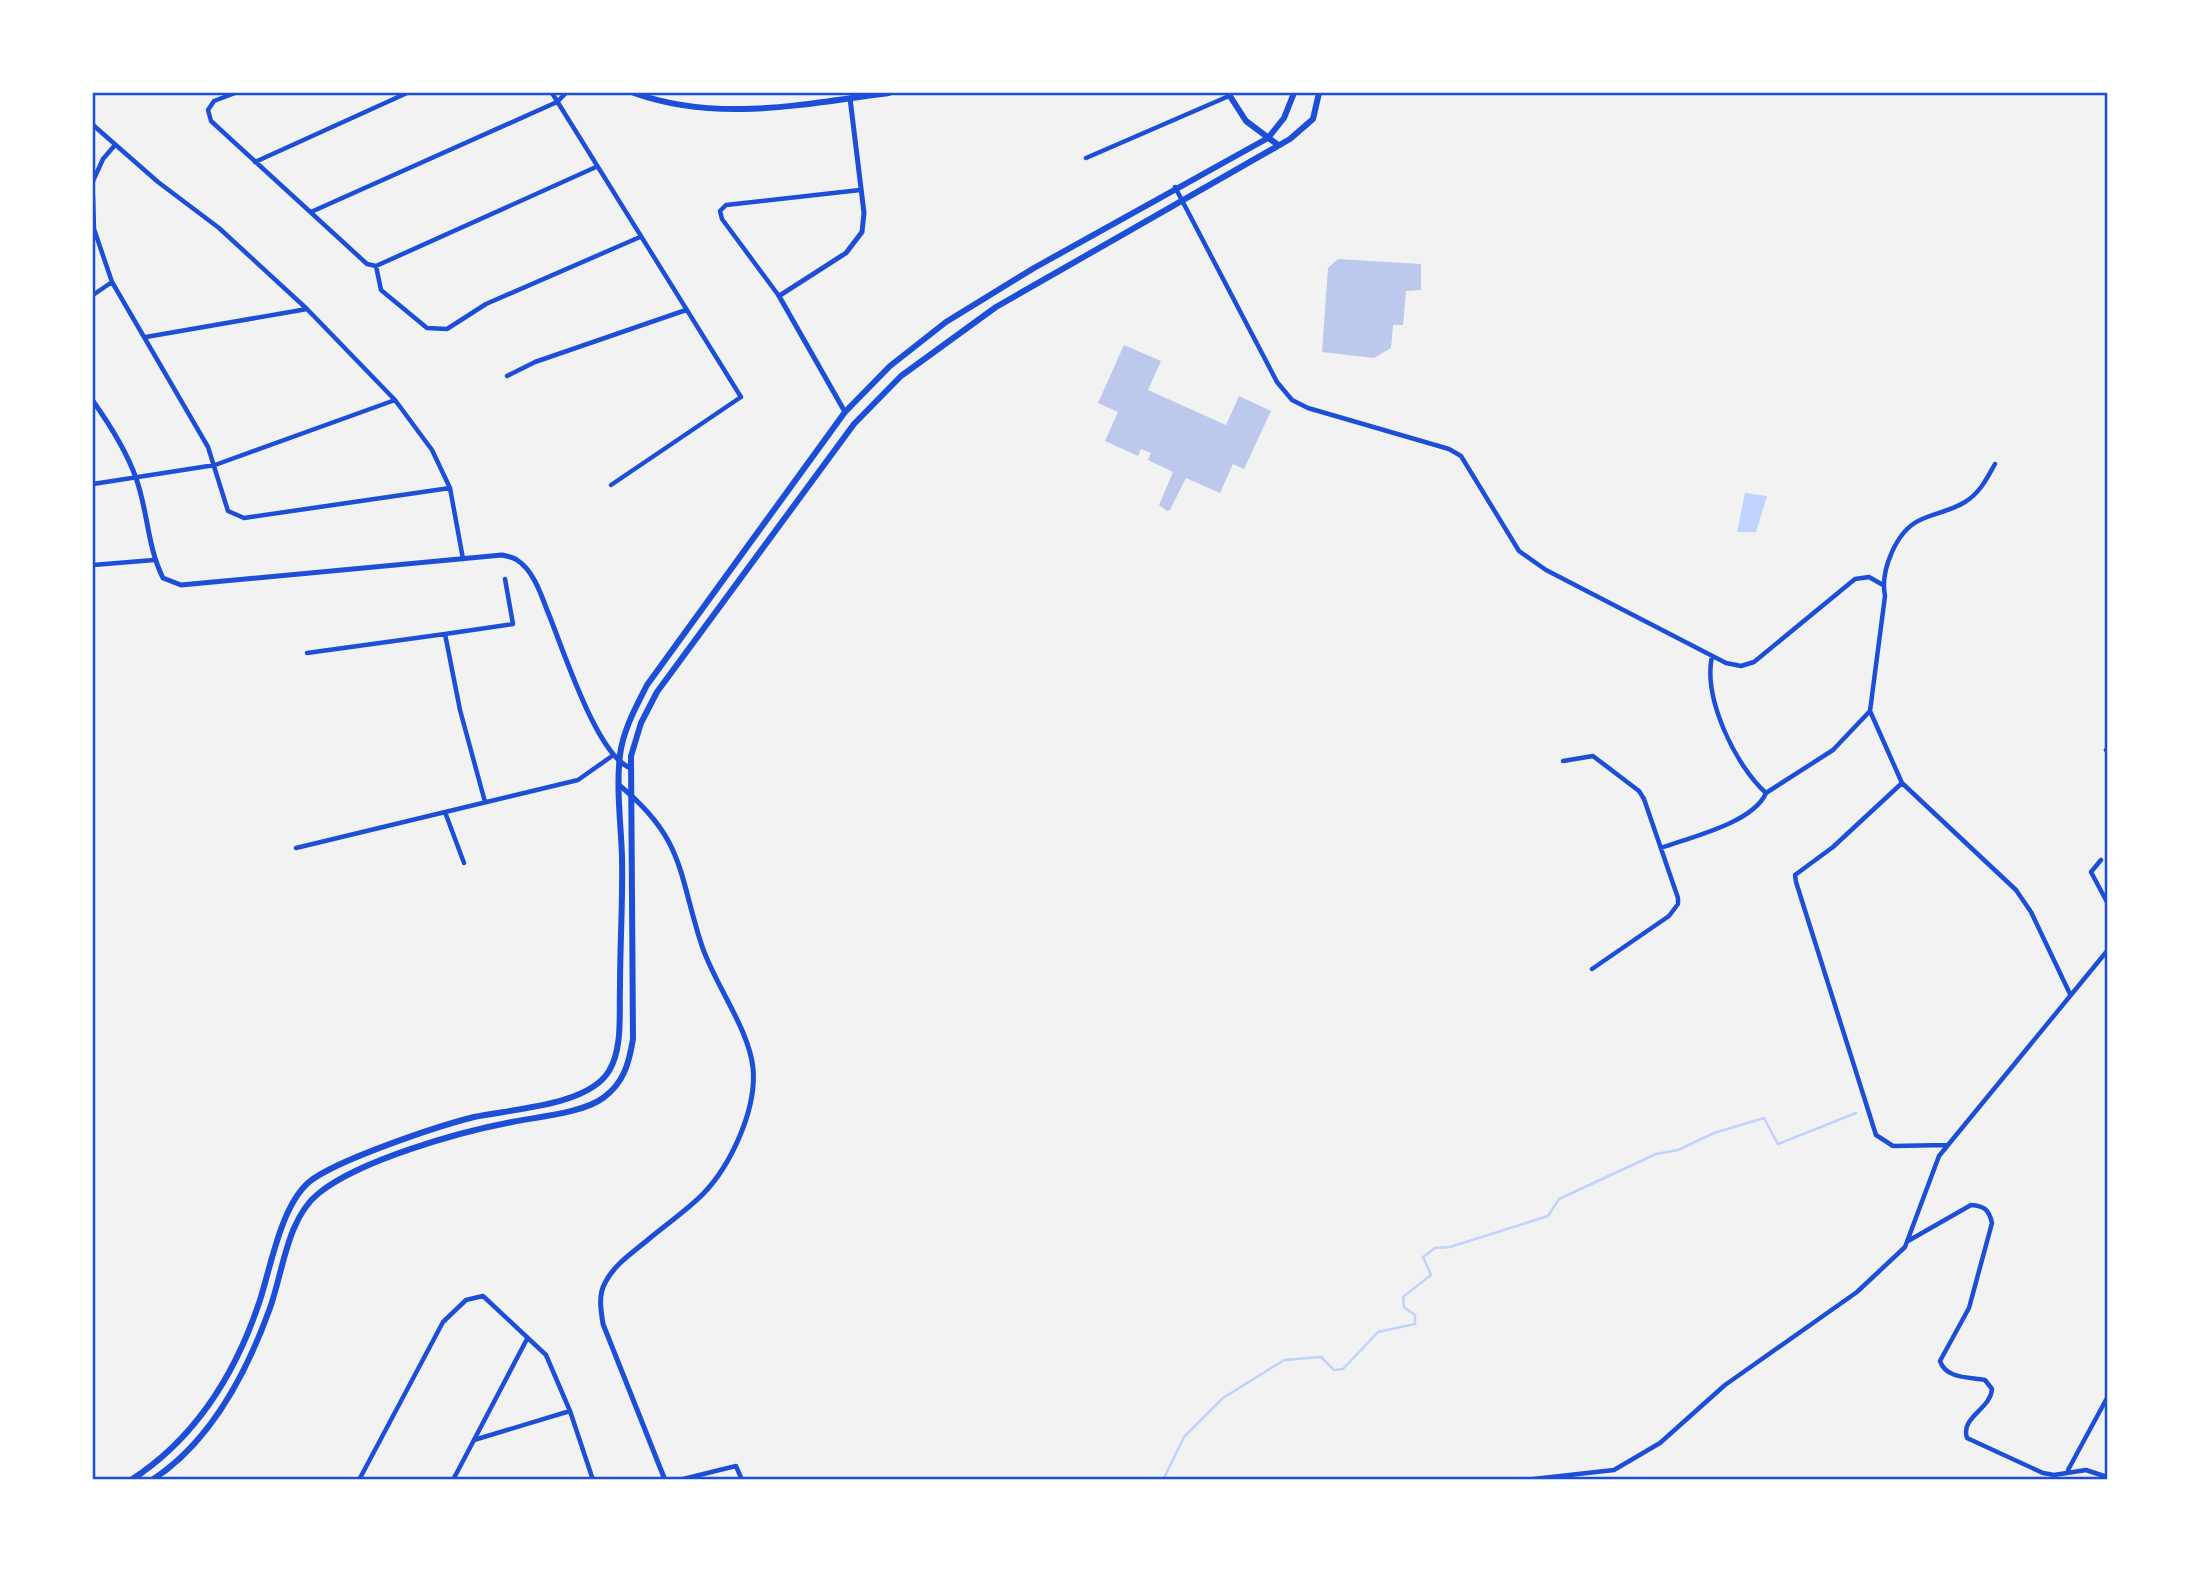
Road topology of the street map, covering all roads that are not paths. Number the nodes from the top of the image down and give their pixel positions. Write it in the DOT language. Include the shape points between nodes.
graph roads {
  1 [pos="235,93"];
  2 [pos="407,93"];
  3 [pos="552,93"];
  4 [pos="566,93"];
  5 [pos="634,93"];
  6 [pos="889,93"];
  7 [pos="1294,93"];
  8 [pos="1319,93"];
  9 [pos="1228,94"];
  10 [pos="655,96"];
  11 [pos="850,98"];
  12 [pos="557,102"];
  13 [pos="93,125"];
  14 [pos="1268,138"];
  15 [pos="115,145"];
  16 [pos="1279,145"];
  17 [pos="1086,158"];
  18 [pos="255,162"];
  19 [pos="596,167"];
  20 [pos="93,181"];
  21 [pos="1175,187"];
  22 [pos="860,190"];
  23 [pos="93,196"];
  24 [pos="1181,199"];
  25 [pos="311,212"];
  26 [pos="640,237"];
  27 [pos="376,266"];
  28 [pos="113,282"];
  29 [pos="93,295"];
  30 [pos="779,296"];
  31 [pos="307,309"];
  32 [pos="686,310"];
  33 [pos="146,337"];
  34 [pos="507,376"];
  35 [pos="395,400"];
  36 [pos="94,404"];
  37 [pos="845,412"];
  38 [pos="1995,464"];
  39 [pos="215,465"];
  40 [pos="136,479"];
  41 [pos="93,484"];
  42 [pos="611,485"];
  43 [pos="450,488"];
  44 [pos="463,559"];
  45 [pos="154,560"];
  46 [pos="93,565"];
  47 [pos="505,579"];
  48 [pos="1882,585"];
  49 [pos="445,634"];
  50 [pos="307,653"];
  51 [pos="1712,656"];
  52 [pos="1870,711"];
  53 [pos="612,756"];
  54 [pos="1563,761"];
  55 [pos="620,765"];
  56 [pos="631,768"];
  57 [pos="1902,783"];
  58 [pos="620,785"];
  59 [pos="1766,793"];
  60 [pos="631,795"];
  61 [pos="485,803"];
  62 [pos="445,812"];
  63 [pos="296,848"];
  64 [pos="1661,848"];
  65 [pos="2101,860"];
  66 [pos="464,863"];
  67 [pos="2107,902"];
  68 [pos="2107,951"];
  69 [pos="1592,969"];
  70 [pos="2070,994"];
  71 [pos="1948,1145"];
  72 [pos="1907,1241"];
  73 [pos="527,1339"];
  74 [pos="2107,1398"];
  75 [pos="570,1410"];
  76 [pos="473,1440"];
  77 [pos="2068,1471"];
  78 [pos="2107,1477"];
  79 [pos="131,1480"];
  80 [pos="152,1480"];
  81 [pos="359,1480"];
  82 [pos="453,1480"];
  83 [pos="593,1480"];
  84 [pos="664,1480"];
  85 [pos="679,1480"];
  86 [pos="742,1480"];
  87 [pos="1524,1480"];
  1 -- 18 [label="street" via="215,101 208,110 211,121"];
  2 -- 18 [label="street"];
  3 -- 12 [label="street"];
  4 -- 12 [label="street"];
  5 -- 10 [label="main road"];
  6 -- 11 [label="main road"];
  7 -- 14 [label="main road" via="1284,118"];
  8 -- 16 [label="main road" via="1308,124"];
  9 -- 14 [label="main road" via="1247,121"];
  9 -- 17 [label="street"];
  10 -- 11 [label="main road" via="691,109 722,110"];
  11 -- 22 [label="street"];
  12 -- 19 [label="street"];
  12 -- 25 [label="street"];
  13 -- 15 [label="street"];
  14 -- 16 [label="main road"];
  14 -- 21 [label="main road"];
  15 -- 20 [label="street"];
  15 -- 31 [label="street" via="219,228"];
  16 -- 24 [label="main road"];
  18 -- 25 [label="street"];
  19 -- 26 [label="street"];
  19 -- 27 [label="street"];
  21 -- 24 [label="street"];
  21 -- 37 [label="main road" via="946,323 890,366"];
  22 -- 30 [label="street" via="862,232 846,253"];
  22 -- 30 [label="street" via="726,205 720,211"];
  23 -- 28 [label="street" via="94,229"];
  24 -- 51 [label="street" via="1278,382 1292,400 1461,456 1519,551 1546,570"];
  24 -- 56 [label="main road" via="996,307 928,354 869,407 657,692 641,723"];
  25 -- 27 [label="street" via="367,264"];
  26 -- 27 [label="street" via="485,304 447,329 427,328 381,290"];
  26 -- 32 [label="street"];
  28 -- 29 [label="street"];
  28 -- 33 [label="street"];
  30 -- 37 [label="street"];
  31 -- 33 [label="street"];
  31 -- 35 [label="street"];
  32 -- 34 [label="street"];
  32 -- 42 [label="street" via="741,397"];
  33 -- 39 [label="street"];
  35 -- 39 [label="street"];
  35 -- 43 [label="street" via="432,450"];
  36 -- 40 [label="street" via="108,419"];
  37 -- 55 [label="main road" via="647,685 630,719"];
  38 -- 48 [label="street" via="1979,491 1966,502 1918,521 1902,535"];
  39 -- 40 [label="street"];
  39 -- 43 [label="street" via="228,511 243,518"];
  40 -- 41 [label="street"];
  40 -- 45 [label="street"];
  43 -- 44 [label="street"];
  44 -- 45 [label="street" via="181,585 163,578"];
  44 -- 53 [label="street" via="502,555 516,559 528,570 593,724"];
  45 -- 46 [label="street"];
  47 -- 49 [label="street" via="513,624"];
  48 -- 51 [label="street" via="1869,577 1855,579 1754,662 1741,666"];
  48 -- 52 [label="street" via="1885,596"];
  49 -- 50 [label="street"];
  49 -- 61 [label="street"];
  51 -- 59 [label="street" via="1714,697 1725,732 1740,761"];
  52 -- 57 [label="street"];
  52 -- 59 [label="street" via="1833,750"];
  53 -- 55 [label="street"];
  53 -- 61 [label="street" via="578,780"];
  54 -- 64 [label="street" via="1593,756 1639,791"];
  55 -- 56 [label="street"];
  55 -- 58 [label="main road"];
  56 -- 60 [label="main road"];
  57 -- 70 [label="street" via="2016,890"];
  57 -- 71 [label="street" via="1833,847 1801,869 1795,875 1796,883 1875,1135 1894,1146"];
  58 -- 60 [label="street"];
  58 -- 79 [label="main road" via="619,1037 609,1072 593,1088 562,1100 424,1133 325,1172 309,1183 288,1213 233,1367 212,1403 169,1450"];
  59 -- 64 [label="street" via="1760,805 1716,829"];
  60 -- 80 [label="main road" via="633,1039 620,1083 602,1100 428,1144 348,1175 319,1193 299,1219 244,1373 222,1409"];
  60 -- 84 [label="street" via="658,821 676,853 705,956 748,1046 753,1069 747,1112 726,1162 703,1194 618,1265 604,1284 600,1302 603,1324"];
  61 -- 62 [label="street"];
  62 -- 63 [label="street"];
  62 -- 66 [label="street"];
  64 -- 69 [label="street" via="1678,898 1675,909"];
  65 -- 67 [label="street" via="2091,872"];
  68 -- 70 [label="street"];
  70 -- 71 [label="street"];
  71 -- 72 [label="street" via="1939,1156"];
  72 -- 77 [label="street" via="1971,1205 1983,1206 1990,1213 1992,1223 1976,1289 1941,1355 1942,1367 1951,1374 1985,1380 1992,1389 1965,1429 1970,1441 2043,1474"];
  72 -- 87 [label="street" via="1857,1293 1725,1385 1660,1443 1614,1470"];
  73 -- 75 [label="street" via="546,1355"];
  73 -- 76 [label="street"];
  73 -- 81 [label="street" via="484,1296 466,1300 443,1322"];
  74 -- 77 [label="street"];
  75 -- 76 [label="street"];
  75 -- 83 [label="street"];
  76 -- 82 [label="street"];
  77 -- 78 [label="street" via="2086,1470"];
  85 -- 86 [label="street" via="736,1466"];
}
